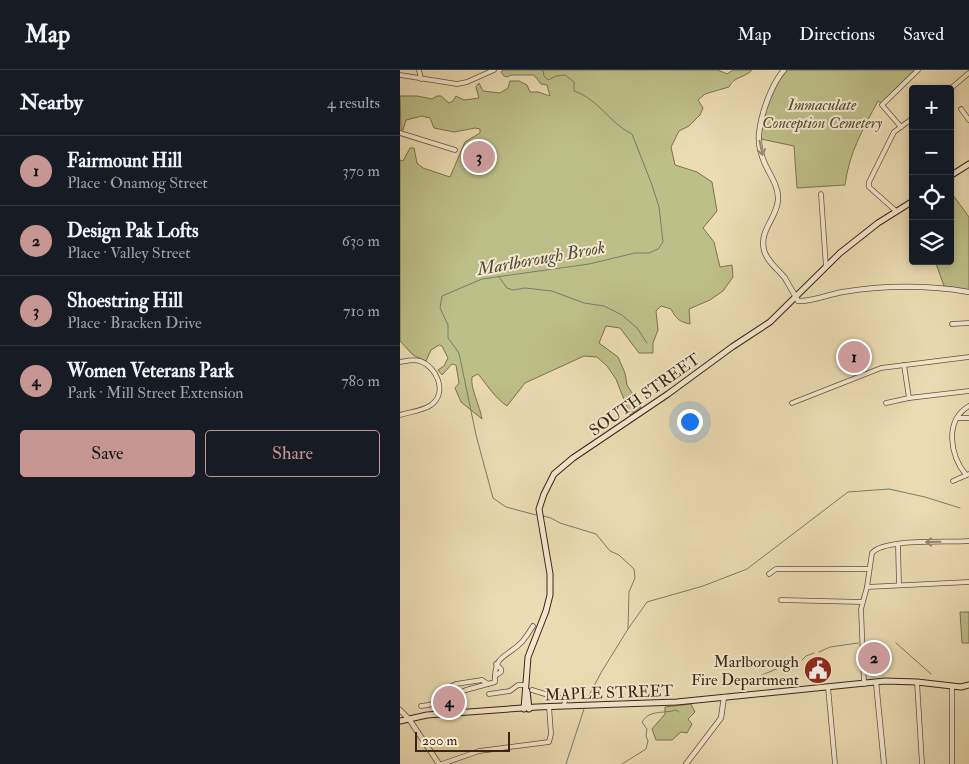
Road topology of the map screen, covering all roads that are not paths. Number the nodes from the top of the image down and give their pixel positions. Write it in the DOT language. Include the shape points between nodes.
graph roads {
  1 [pos="419,70"];
  2 [pos="494,70"];
  3 [pos="784,70"];
  4 [pos="918,70"];
  5 [pos="969,73"];
  6 [pos="400,75"];
  7 [pos="421,80"];
  8 [pos="954,86"];
  9 [pos="961,109"];
  10 [pos="969,120"];
  11 [pos="909,121"];
  12 [pos="901,127"];
  13 [pos="400,133"];
  14 [pos="455,150"];
  15 [pos="969,164"];
  16 [pos="952,175"];
  17 [pos="821,194"];
  18 [pos="909,203"];
  19 [pos="896,211"];
  20 [pos="826,267"];
  21 [pos="969,292"];
  22 [pos="796,297"];
  23 [pos="969,323"];
  24 [pos="952,324"];
  25 [pos="969,357"];
  26 [pos="400,362"];
  27 [pos="904,365"];
  28 [pos="969,391"];
  29 [pos="909,398"];
  30 [pos="792,403"];
  31 [pos="886,403"];
  32 [pos="969,406"];
  33 [pos="400,414"];
  34 [pos="958,418"];
  35 [pos="969,418"];
  36 [pos="967,474"];
  37 [pos="953,481"];
  38 [pos="969,541"];
  39 [pos="898,544"];
  40 [pos="869,569"];
  41 [pos="769,574"];
  42 [pos="969,582"];
  43 [pos="899,585"];
  44 [pos="867,586"];
  45 [pos="781,600"];
  46 [pos="862,602"];
  47 [pos="533,626"];
  48 [pos="526,678"];
  49 [pos="876,682"];
  50 [pos="917,682"];
  51 [pos="488,684"];
  52 [pos="864,684"];
  53 [pos="526,685"];
  54 [pos="952,686"];
  55 [pos="969,686"];
  56 [pos="828,687"];
  57 [pos="532,690"];
  58 [pos="461,692"];
  59 [pos="489,694"];
  60 [pos="724,697"];
  61 [pos="527,700"];
  62 [pos="436,702"];
  63 [pos="421,706"];
  64 [pos="549,706"];
  65 [pos="564,706"];
  66 [pos="537,707"];
  67 [pos="527,709"];
  68 [pos="400,710"];
  69 [pos="515,710"];
  70 [pos="462,713"];
  71 [pos="409,718"];
  72 [pos="400,721"];
  73 [pos="441,764"];
  74 [pos="686,764"];
  75 [pos="835,764"];
  76 [pos="884,764"];
  77 [pos="922,764"];
  78 [pos="952,764"];
  1 -- 7 [label="street"];
  2 -- 7 [label="street" via="457,84"];
  3 -- 22 [label="street, one-way" via="772,88 759,134 763,159 778,196 763,244 768,258"];
  4 -- 12 [label="street" via="882,104"];
  5 -- 8 [label="street"];
  6 -- 7 [label="street"];
  9 -- 10 [label="street"];
  11 -- 12 [label="street"];
  12 -- 19 [label="street" via="894,132 869,182 869,187"];
  13 -- 14 [label="street"];
  15 -- 16 [label="main road"];
  17 -- 20 [label="street"];
  18 -- 19 [label="main road, SOUTH STREET"];
  19 -- 20 [label="main road, SOUTH STREET"];
  20 -- 22 [label="main road, SOUTH STREET"];
  21 -- 22 [label="street" via="901,286 843,292 801,302"];
  22 -- 48 [label="main road, SOUTH STREET" via="762,328 732,346 554,474 540,510 550,595 528,653"];
  23 -- 24 [label="street"];
  25 -- 27 [label="street"];
  26 -- 33 [label="street" via="422,362 440,385 439,394 432,404"];
  27 -- 29 [label="street"];
  27 -- 30 [label="street" via="881,368"];
  28 -- 29 [label="street"];
  29 -- 31 [label="street"];
  32 -- 34 [label="street" via="960,411"];
  34 -- 35 [label="street"];
  34 -- 36 [label="street" via="952,435 952,448 958,465"];
  36 -- 37 [label="street"];
  38 -- 39 [label="street, one-way"];
  39 -- 40 [label="street" via="875,549"];
  39 -- 43 [label="street"];
  40 -- 41 [label="street" via="776,569"];
  40 -- 44 [label="street"];
  42 -- 43 [label="street"];
  43 -- 44 [label="street"];
  44 -- 46 [label="street"];
  45 -- 46 [label="street"];
  46 -- 52 [label="street"];
  47 -- 51 [label="street" via="521,643 496,664 495,682"];
  48 -- 53 [label="main road, SOUTH STREET"];
  48 -- 61 [label="main road, SOUTH STREET"];
  49 -- 50 [label="main road, MAPLE STREET"];
  49 -- 52 [label="main road, MAPLE STREET"];
  49 -- 76 [label="street"];
  50 -- 54 [label="main road, MAPLE STREET"];
  50 -- 77 [label="street"];
  51 -- 58 [label="street"];
  51 -- 62 [label="street" via="482,680 456,684 436,694"];
  52 -- 56 [label="main road, MAPLE STREET"];
  53 -- 59 [label="street"];
  53 -- 61 [label="main road, SOUTH STREET"];
  54 -- 55 [label="main road, MAPLE STREET"];
  54 -- 78 [label="street"];
  56 -- 60 [label="main road, MAPLE STREET"];
  56 -- 75 [label="street"];
  57 -- 65 [label="street" via="565,700"];
  58 -- 62 [label="street"];
  58 -- 70 [label="street"];
  60 -- 65 [label="main road, MAPLE STREET" via="656,704"];
  60 -- 74 [label="street" via="721,718"];
  61 -- 66 [label="main road"];
  61 -- 67 [label="main road, SOUTH STREET"];
  61 -- 69 [label="main road"];
  62 -- 63 [label="street"];
  64 -- 65 [label="main road, MAPLE STREET"];
  64 -- 66 [label="main road, MAPLE STREET"];
  64 -- 73 [label="street" via="549,742 479,750"];
  66 -- 67 [label="main road, MAPLE STREET"];
  67 -- 69 [label="main road, MAPLE STREET"];
  68 -- 71 [label="street"];
  69 -- 70 [label="main road, MAPLE STREET"];
  70 -- 71 [label="main road, MAPLE STREET"];
  71 -- 72 [label="main road, MAPLE STREET"];
  71 -- 73 [label="street"];
}
